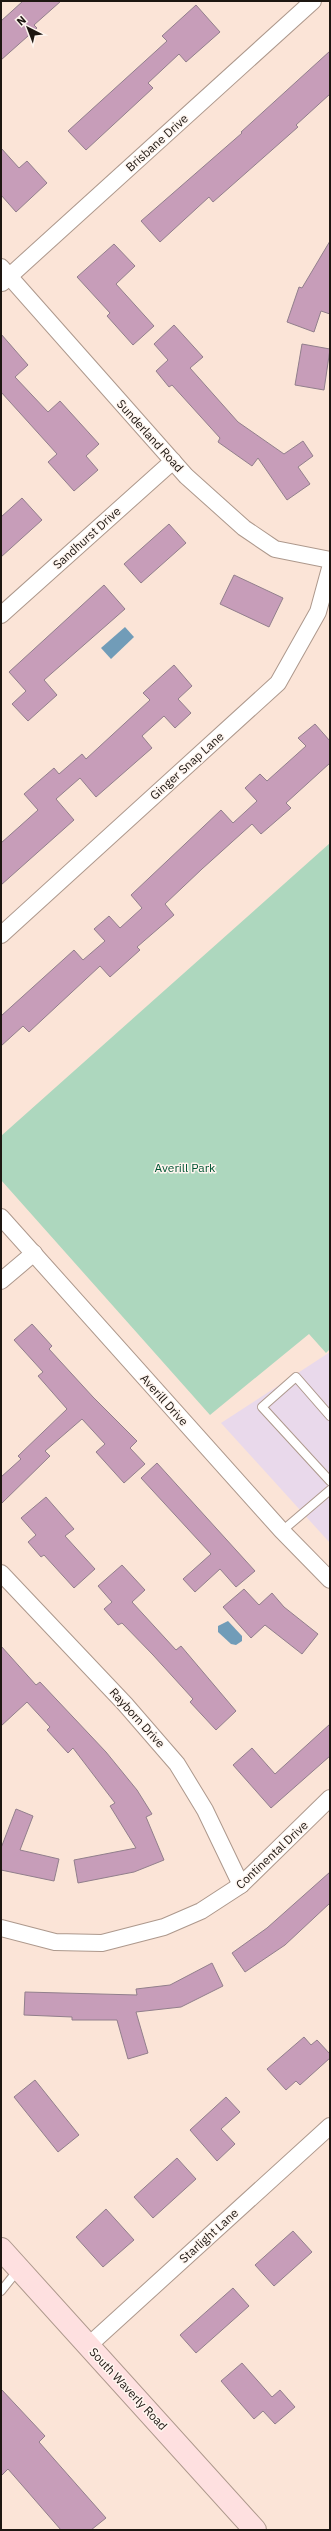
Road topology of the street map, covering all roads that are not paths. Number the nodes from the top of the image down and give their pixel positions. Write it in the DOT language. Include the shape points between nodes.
graph roads {
  1 [pos="313,1"];
  2 [pos="4,276"];
  3 [pos="173,461"];
  4 [pos="330,560"];
  5 [pos="330,568"];
  6 [pos="1,615"];
  7 [pos="1,935"];
  8 [pos="1,1217"];
  9 [pos="34,1253"];
  10 [pos="1,1281"];
  11 [pos="330,1416"];
  12 [pos="330,1481"];
  13 [pos="330,1490"];
  14 [pos="282,1531"];
  15 [pos="1,1573"];
  16 [pos="330,1580"];
  17 [pos="330,1798"];
  18 [pos="241,1885"];
  19 [pos="1,1928"];
  20 [pos="330,2126"];
  21 [pos="1,2249"];
  22 [pos="19,2268"];
  23 [pos="1,2291"];
  24 [pos="88,2346"];
  25 [pos="255,2530"];
  1 -- 2 [label="street, Brisbane Drive"];
  2 -- 3 [label="street, Sunderland Road"];
  3 -- 4 [label="street, Sunderland Road" via="244,528 275,548"];
  3 -- 6 [label="street, Sandhurst Drive"];
  5 -- 7 [label="street, Ginger Snap Lane" via="318,612 278,683"];
  8 -- 9 [label="street, Averill Drive"];
  9 -- 10 [label="street"];
  9 -- 14 [label="street, Averill Drive"];
  11 -- 12 [label="lane" via="296,1377 262,1407"];
  13 -- 14 [label="lane"];
  14 -- 16 [label="street, Averill Drive"];
  15 -- 18 [label="street, Rayborn Drive" via="125,1704 177,1764 206,1810"];
  17 -- 18 [label="street, Continental Drive"];
  18 -- 19 [label="street, Continental Drive" via="194,1914 164,1927 102,1943 54,1942"];
  20 -- 24 [label="street, Starlight Lane"];
  21 -- 22 [label="main road, South Waverly Road"];
  22 -- 23 [label="lane"];
  22 -- 24 [label="main road, South Waverly Road"];
  24 -- 25 [label="main road, South Waverly Road"];
}
